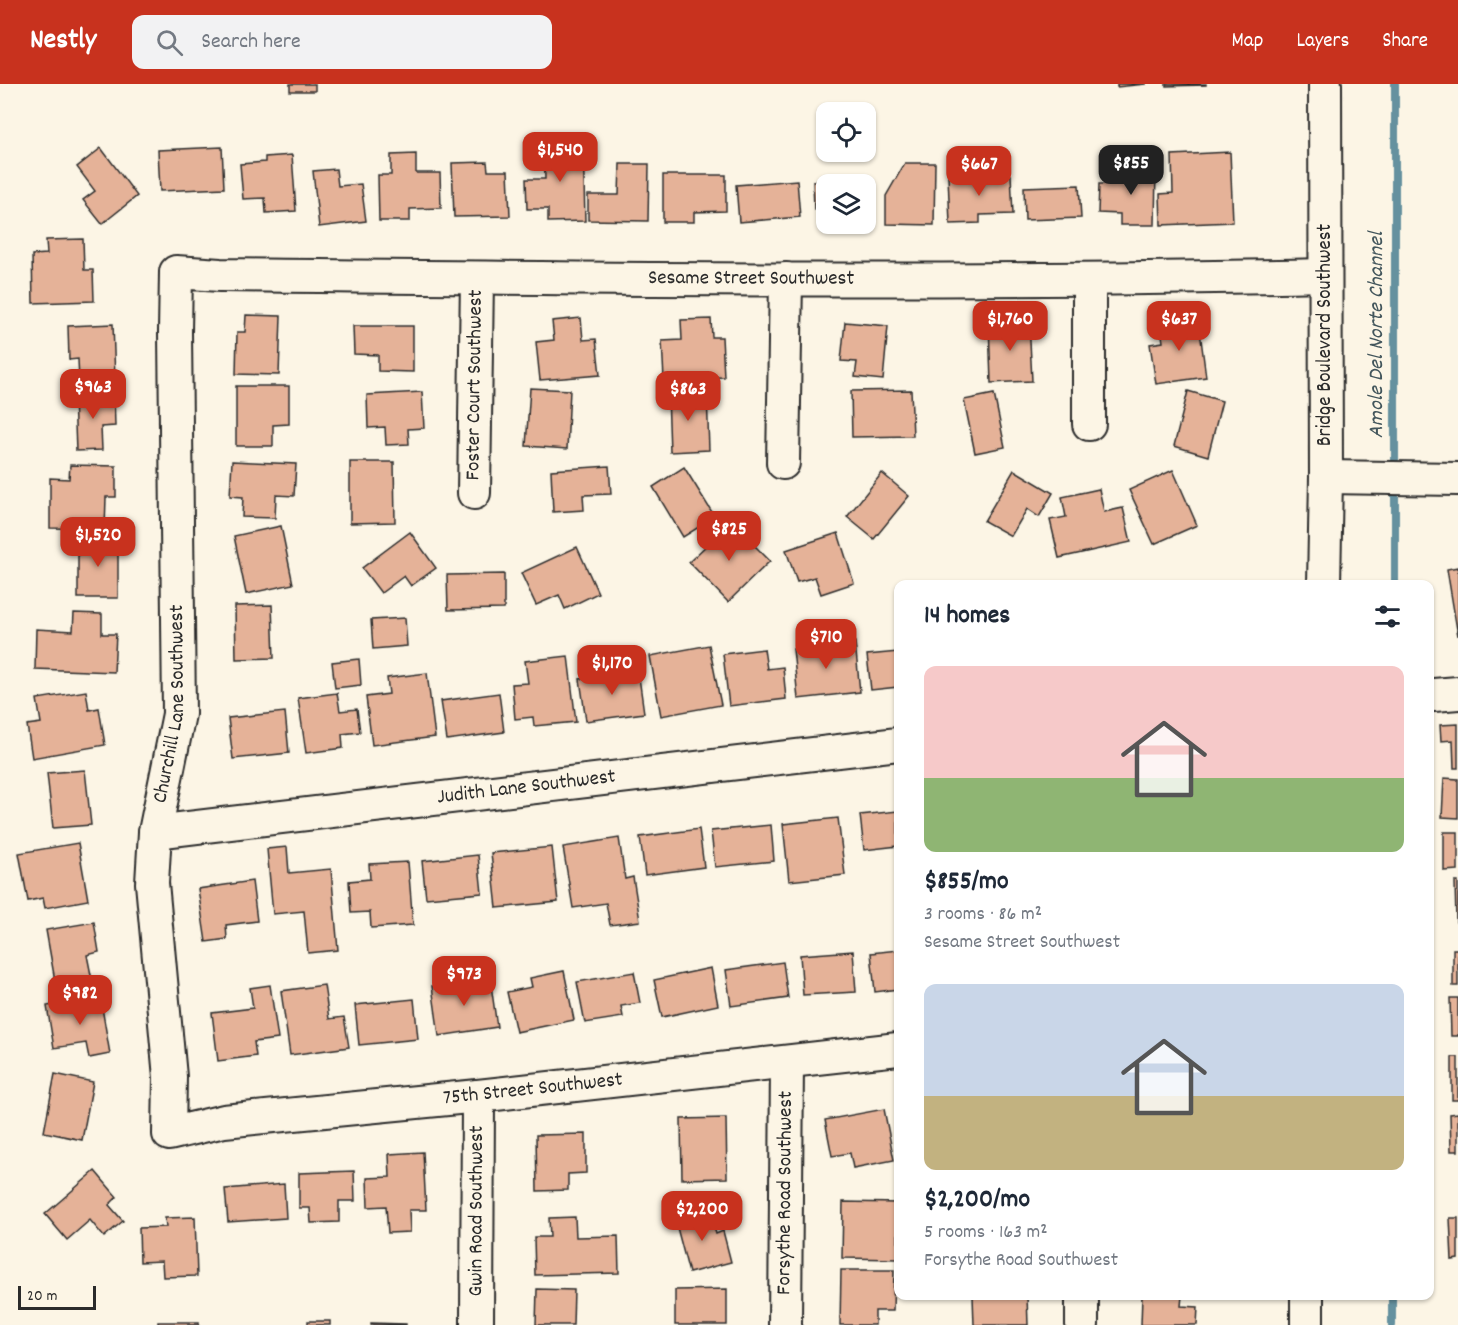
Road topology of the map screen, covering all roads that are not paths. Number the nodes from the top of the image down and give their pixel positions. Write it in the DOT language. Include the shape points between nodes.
graph roads {
  1 [pos="1325,84"];
  2 [pos="176,272"];
  3 [pos="1325,275"];
  4 [pos="477,278"];
  5 [pos="786,279"];
  6 [pos="1089,279"];
  7 [pos="1089,424"];
  8 [pos="783,463"];
  9 [pos="1326,477"];
  10 [pos="1458,479"];
  11 [pos="474,494"];
  12 [pos="1324,580"];
  13 [pos="894,744"];
  14 [pos="155,832"];
  15 [pos="894,1049"];
  16 [pos="787,1062"];
  17 [pos="478,1096"];
  18 [pos="169,1134"];
  19 [pos="1082,1300"];
  20 [pos="1307,1300"];
  21 [pos="477,1325"];
  22 [pos="785,1325"];
  23 [pos="1082,1325"];
  24 [pos="1307,1325"];
  1 -- 3 [label="street, Bridge Boulevard Southwest"];
  2 -- 4 [label="street, Sesame Street Southwest"];
  2 -- 14 [label="street, Churchill Lane Southwest" via="179,714"];
  3 -- 6 [label="street, Sesame Street Southwest"];
  3 -- 9 [label="street, Bridge Boulevard Southwest"];
  4 -- 5 [label="street, Sesame Street Southwest"];
  4 -- 11 [label="street, Foster Court Southwest"];
  5 -- 6 [label="street, Sesame Street Southwest"];
  5 -- 8 [label="street"];
  6 -- 7 [label="street"];
  9 -- 10 [label="street"];
  9 -- 12 [label="street, Bridge Boulevard Southwest"];
  13 -- 14 [label="street, Judith Lane Southwest"];
  14 -- 18 [label="street, Churchill Lane Southwest" via="152,883 170,1077"];
  15 -- 16 [label="street, 75th Street Southwest"];
  16 -- 17 [label="street, 75th Street Southwest"];
  16 -- 22 [label="street, Forsythe Road Southwest"];
  17 -- 18 [label="street, 75th Street Southwest" via="224,1121"];
  17 -- 21 [label="street, Gwin Road Southwest"];
  19 -- 23 [label="street"];
  20 -- 24 [label="street"];
}
